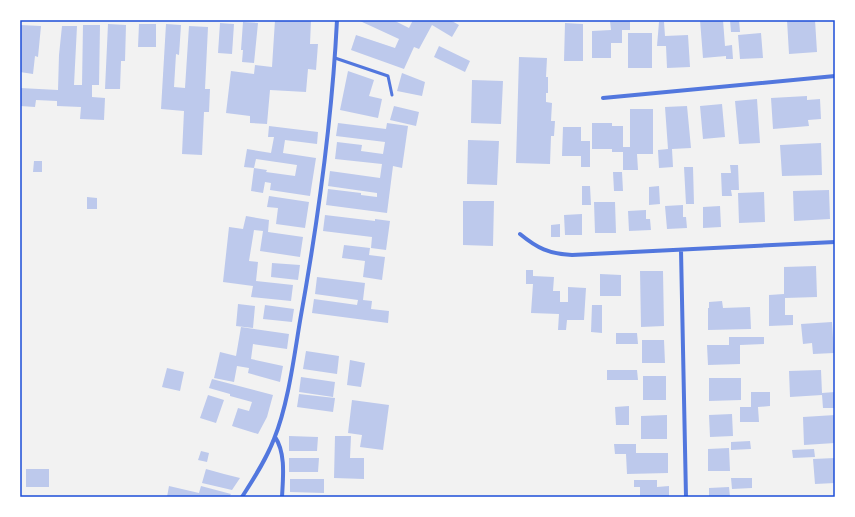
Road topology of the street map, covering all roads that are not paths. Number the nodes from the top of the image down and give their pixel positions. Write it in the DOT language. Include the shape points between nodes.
graph roads {
  1 [pos="337,20"];
  2 [pos="335,58"];
  3 [pos="835,76"];
  4 [pos="392,95"];
  5 [pos="603,98"];
  6 [pos="520,234"];
  7 [pos="835,242"];
  8 [pos="681,250"];
  9 [pos="275,437"];
  10 [pos="242,497"];
  11 [pos="282,497"];
  12 [pos="686,497"];
  1 -- 2 [label="street"];
  2 -- 4 [label="lane" via="388,76"];
  2 -- 9 [label="street" via="324,169 307,284 291,374"];
  3 -- 5 [label="street"];
  6 -- 8 [label="street" via="542,250 559,254"];
  7 -- 8 [label="street"];
  8 -- 12 [label="street"];
  9 -- 10 [label="street" via="263,463"];
  9 -- 11 [label="street" via="279,443 283,465"];
}
